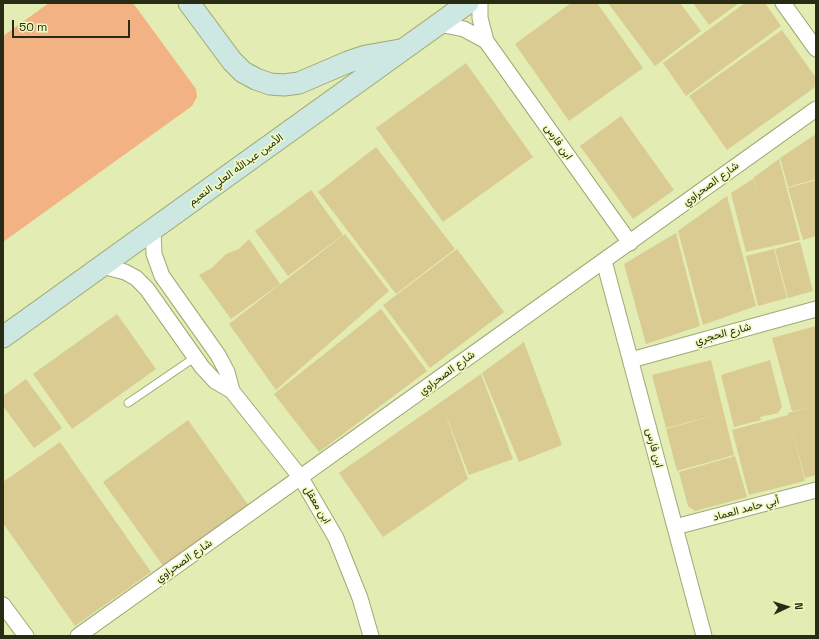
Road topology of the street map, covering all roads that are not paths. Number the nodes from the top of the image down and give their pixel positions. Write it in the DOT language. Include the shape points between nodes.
graph roads {
  1 [pos="189,3"];
  2 [pos="468,3"];
  3 [pos="480,3"];
  4 [pos="783,3"];
  5 [pos="440,24"];
  6 [pos="486,41"];
  7 [pos="404,49"];
  8 [pos="816,49"];
  9 [pos="816,109"];
  10 [pos="153,230"];
  11 [pos="630,243"];
  12 [pos="604,261"];
  13 [pos="102,266"];
  14 [pos="164,279"];
  15 [pos="147,289"];
  16 [pos="180,302"];
  17 [pos="816,309"];
  18 [pos="163,312"];
  19 [pos="3,337"];
  20 [pos="194,358"];
  21 [pos="631,360"];
  22 [pos="232,391"];
  23 [pos="128,403"];
  24 [pos="301,478"];
  25 [pos="816,490"];
  26 [pos="675,528"];
  27 [pos="3,605"];
  28 [pos="26,636"];
  29 [pos="78,636"];
  30 [pos="371,636"];
  31 [pos="704,636"];
  1 -- 7 [label="main road" via="232,60 249,76 270,84 299,83 348,62"];
  2 -- 5 [label="main road, الأمين عبدالله العلي النعيم"];
  3 -- 6 [label="street" via="480,18"];
  4 -- 8 [label="street"];
  5 -- 6 [label="street" via="464,29"];
  5 -- 7 [label="main road, الأمين عبدالله العلي النعيم"];
  6 -- 11 [label="street, ابن فارس"];
  7 -- 10 [label="main road, الأمين عبدالله العلي النعيم"];
  9 -- 11 [label="street, شارع الصحراوي"];
  10 -- 13 [label="main road, الأمين عبدالله العلي النعيم"];
  10 -- 14 [label="street, ابن معقل" via="154,254"];
  11 -- 12 [label="street, شارع الصحراوي"];
  12 -- 21 [label="street, ابن فارس"];
  12 -- 24 [label="street, شارع الصحراوي"];
  13 -- 15 [label="street, ابن معقل" via="125,272"];
  13 -- 19 [label="main road, الأمين عبدالله العلي النعيم"];
  14 -- 15 [label="street" via="164,289 159,292"];
  14 -- 16 [label="street, ابن معقل"];
  15 -- 18 [label="street, ابن معقل"];
  16 -- 18 [label="street" via="167,299 163,302"];
  16 -- 22 [label="street, ابن معقل" via="223,363"];
  17 -- 21 [label="street, شارع الحجري"];
  18 -- 20 [label="street, ابن معقل"];
  20 -- 22 [label="street, ابن معقل" via="208,374"];
  20 -- 23 [label="lane"];
  21 -- 26 [label="street, ابن فارس"];
  22 -- 24 [label="street, ابن معقل"];
  24 -- 29 [label="street, شارع الصحراوي"];
  24 -- 30 [label="street, ابن معقل" via="338,544 360,598"];
  25 -- 26 [label="street, أبي حامد العماد"];
  26 -- 31 [label="street, ابن فارس"];
  27 -- 28 [label="street"];
}
